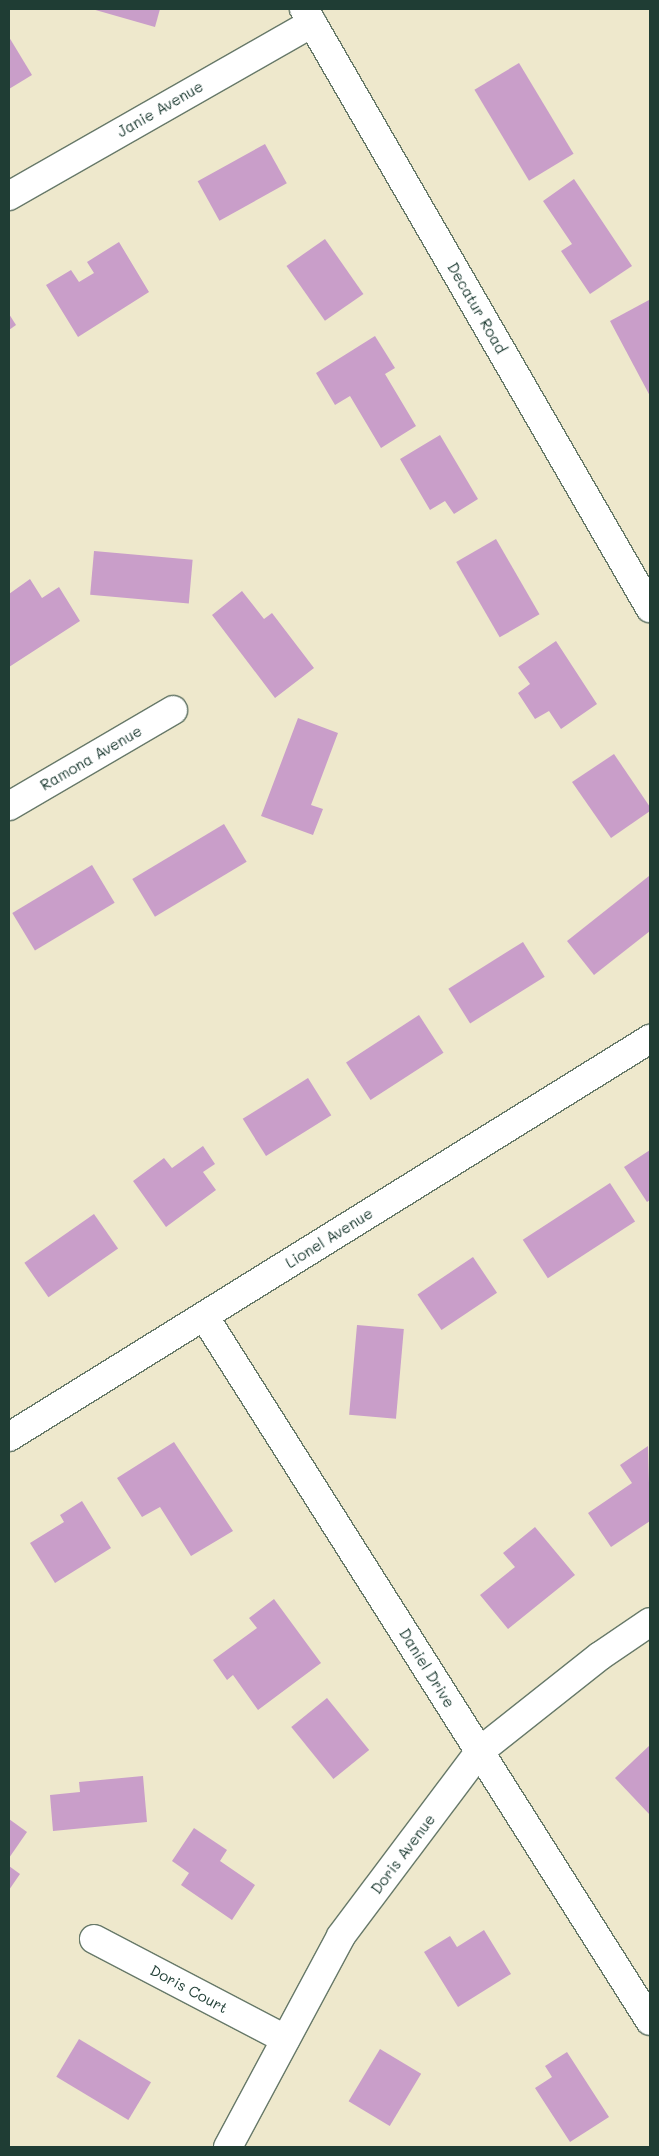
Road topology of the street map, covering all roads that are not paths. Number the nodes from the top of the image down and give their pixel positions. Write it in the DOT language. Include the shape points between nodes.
graph roads {
  1 [pos="308,16"];
  2 [pos="9,196"];
  3 [pos="650,608"];
  4 [pos="173,710"];
  5 [pos="9,806"];
  6 [pos="650,1039"];
  7 [pos="204,1316"];
  8 [pos="9,1436"];
  9 [pos="650,1622"];
  10 [pos="480,1752"];
  11 [pos="94,1939"];
  12 [pos="650,2021"];
  13 [pos="285,2039"];
  14 [pos="228,2147"];
  1 -- 2 [label="street, Janie Avenue"];
  1 -- 3 [label="street, Decatur Road"];
  4 -- 5 [label="street, Ramona Avenue"];
  6 -- 7 [label="street, Lionel Avenue"];
  7 -- 8 [label="street, Lionel Avenue"];
  7 -- 10 [label="street, Daniel Drive"];
  9 -- 10 [label="street, Doris Avenue" via="600,1656"];
  10 -- 12 [label="street, Daniel Drive"];
  10 -- 13 [label="street, Doris Avenue" via="341,1936"];
  11 -- 13 [label="street, Doris Court"];
  13 -- 14 [label="street, Doris Avenue"];
}
